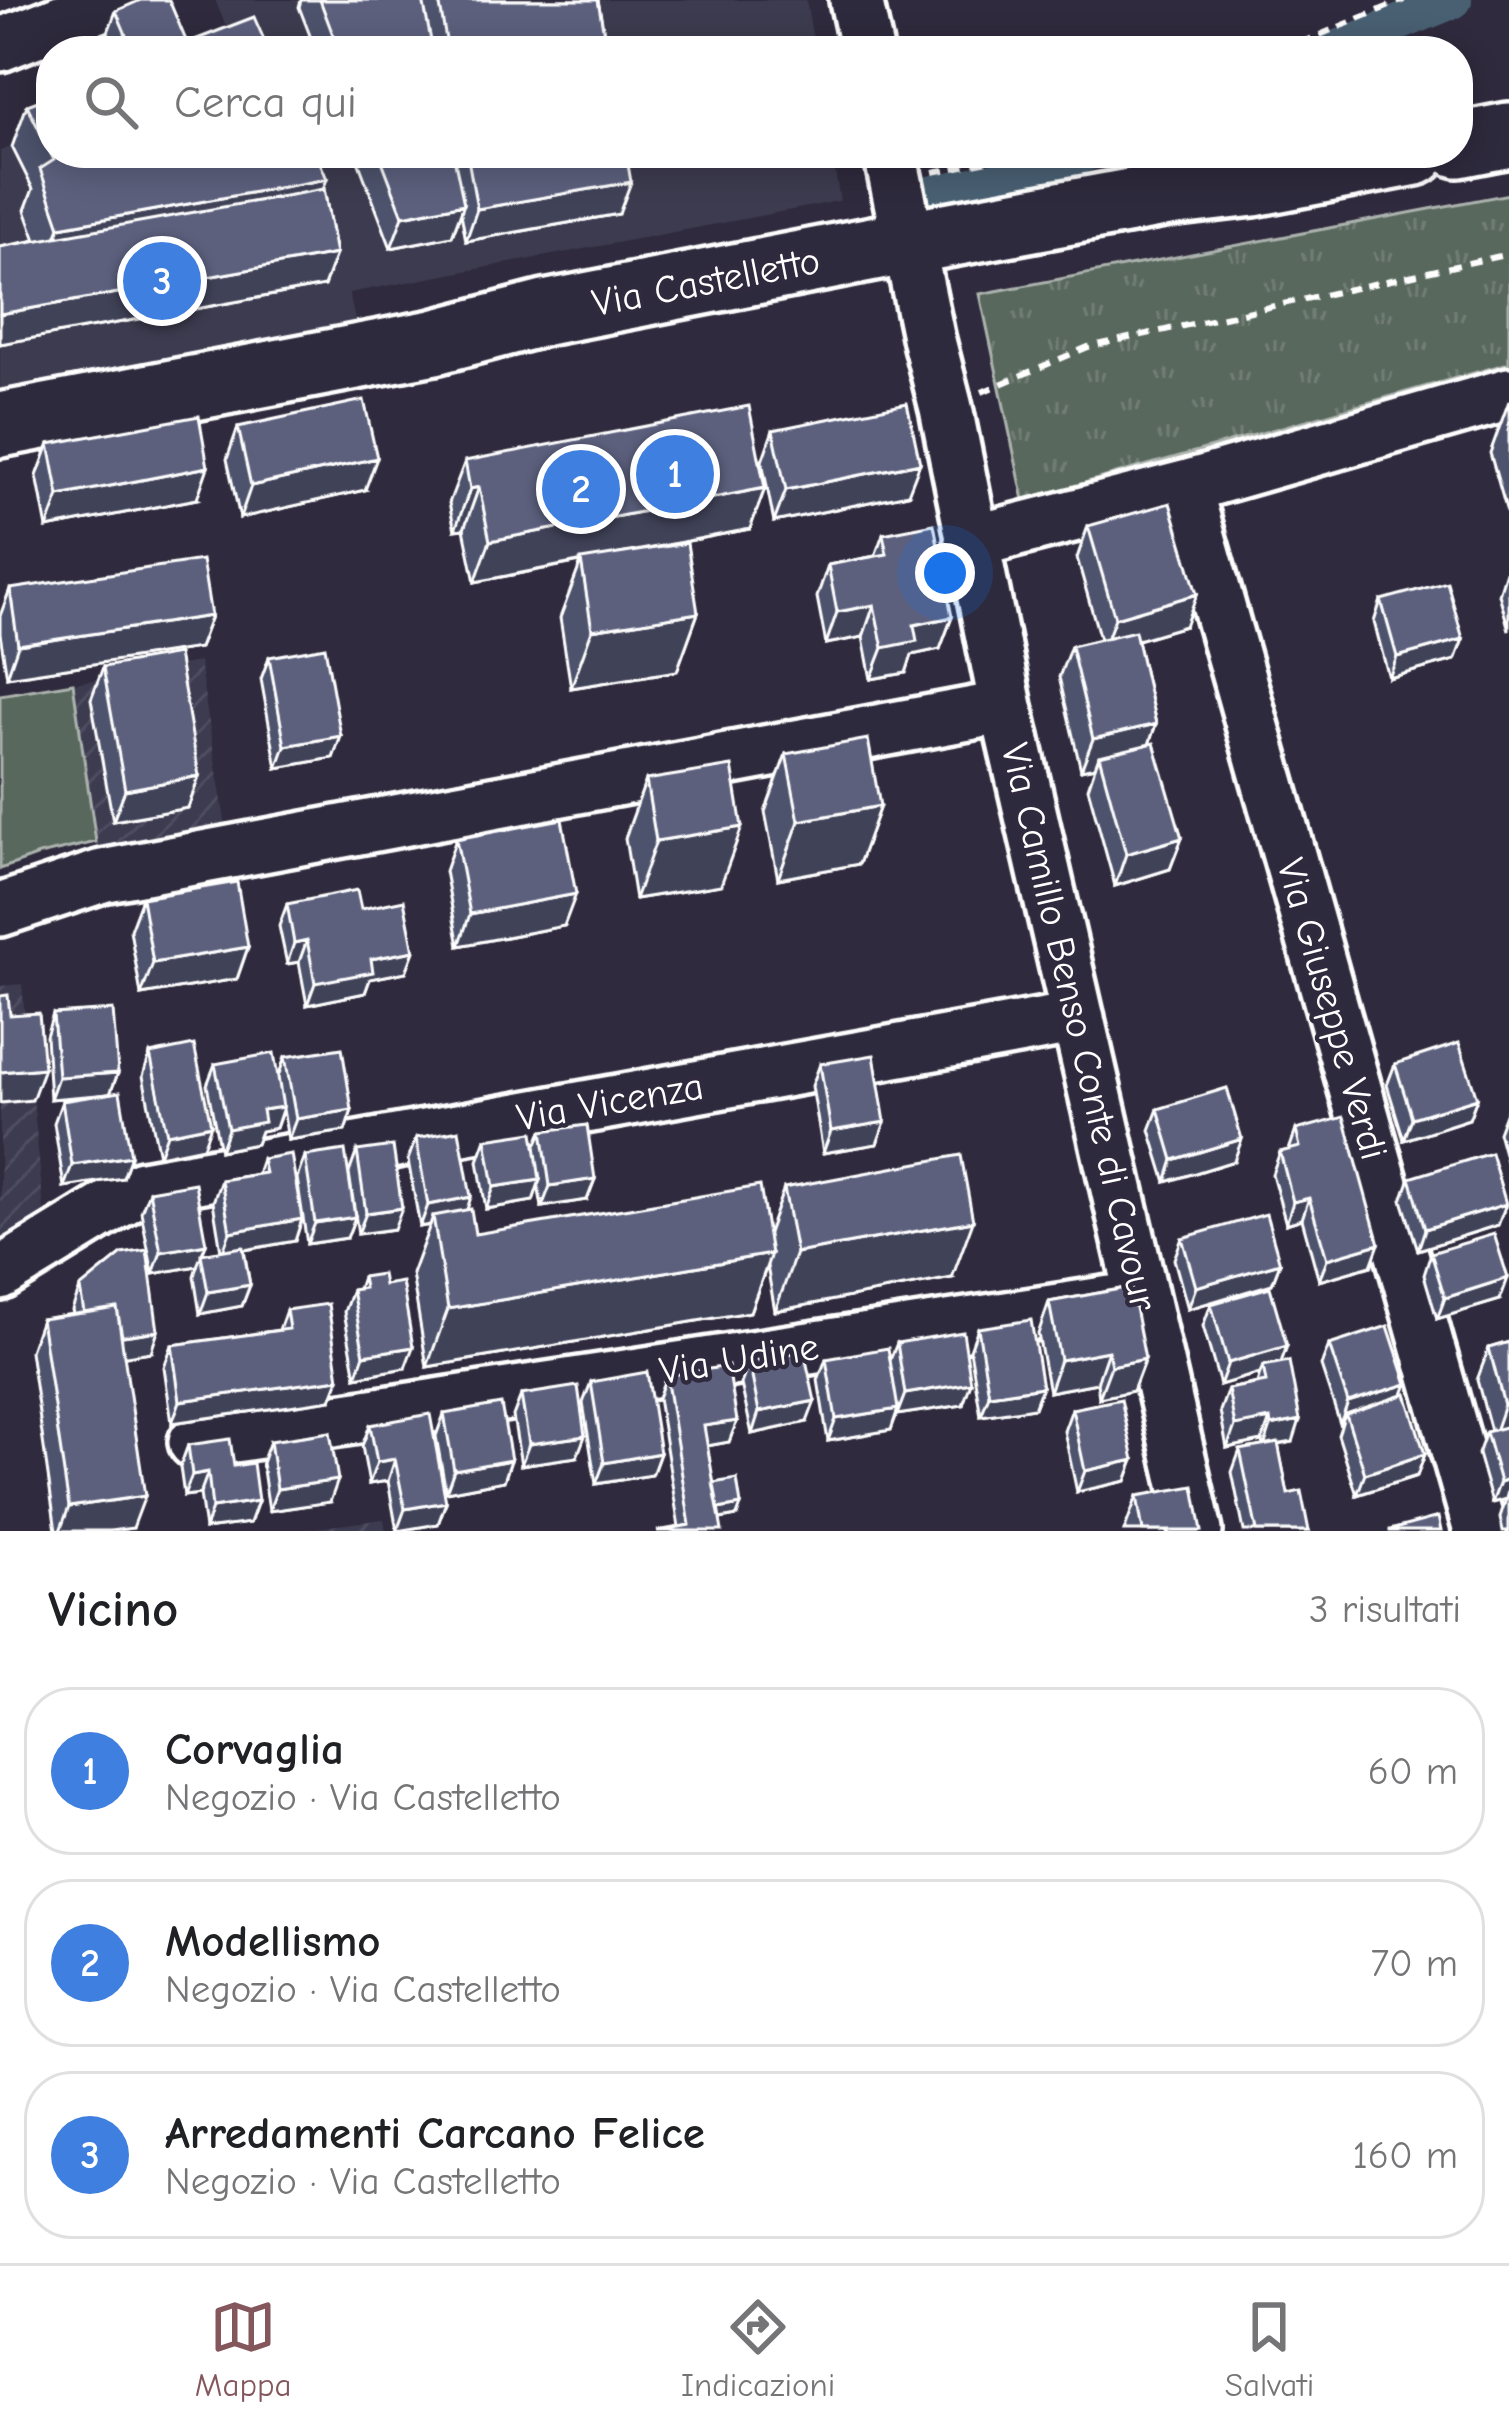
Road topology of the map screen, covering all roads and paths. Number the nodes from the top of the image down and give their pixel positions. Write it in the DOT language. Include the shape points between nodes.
graph roads {
  1 [pos="114,0"];
  2 [pos="856,0"];
  3 [pos="1403,0"];
  4 [pos="864,36"];
  5 [pos="1317,36"];
  6 [pos="0,45"];
  7 [pos="1509,135"];
  8 [pos="1473,142"];
  9 [pos="893,168"];
  10 [pos="1337,168"];
  11 [pos="909,242"];
  12 [pos="1509,254"];
  13 [pos="1509,394"];
  14 [pos="946,409"];
  15 [pos="0,425"];
  16 [pos="1185,488"];
  17 [pos="969,532"];
  18 [pos="1006,706"];
  19 [pos="0,910"];
  20 [pos="1078,1018"];
  21 [pos="0,1274"];
  22 [pos="1141,1298"];
  23 [pos="195,1442"];
  24 [pos="1196,1531"];
  25 [pos="1480,1531"];
  1 -- 6 [label="street"];
  2 -- 4 [label="street"];
  3 -- 5 [label="path"];
  7 -- 8 [label="main road"];
  9 -- 11 [label="street, Via Camillo Benso Conte di Cavour"];
  10 -- 11 [label="main road, Via Castelletto"];
  11 -- 14 [label="street, Via Camillo Benso Conte di Cavour"];
  11 -- 15 [label="main road, Via Castelletto"];
  12 -- 14 [label="path" via="1088,347"];
  13 -- 16 [label="street"];
  14 -- 17 [label="street, Via Camillo Benso Conte di Cavour"];
  16 -- 17 [label="street"];
  16 -- 25 [label="street, Via Giuseppe Verdi"];
  17 -- 18 [label="street, Via Camillo Benso Conte di Cavour"];
  18 -- 19 [label="street" via="102,876"];
  18 -- 20 [label="street, Via Camillo Benso Conte di Cavour"];
  20 -- 21 [label="street, Via Vicenza" via="142,1187"];
  20 -- 22 [label="street, Via Camillo Benso Conte di Cavour"];
  22 -- 23 [label="street, Via Udine"];
  22 -- 24 [label="street, Via Camillo Benso Conte di Cavour"];
}
